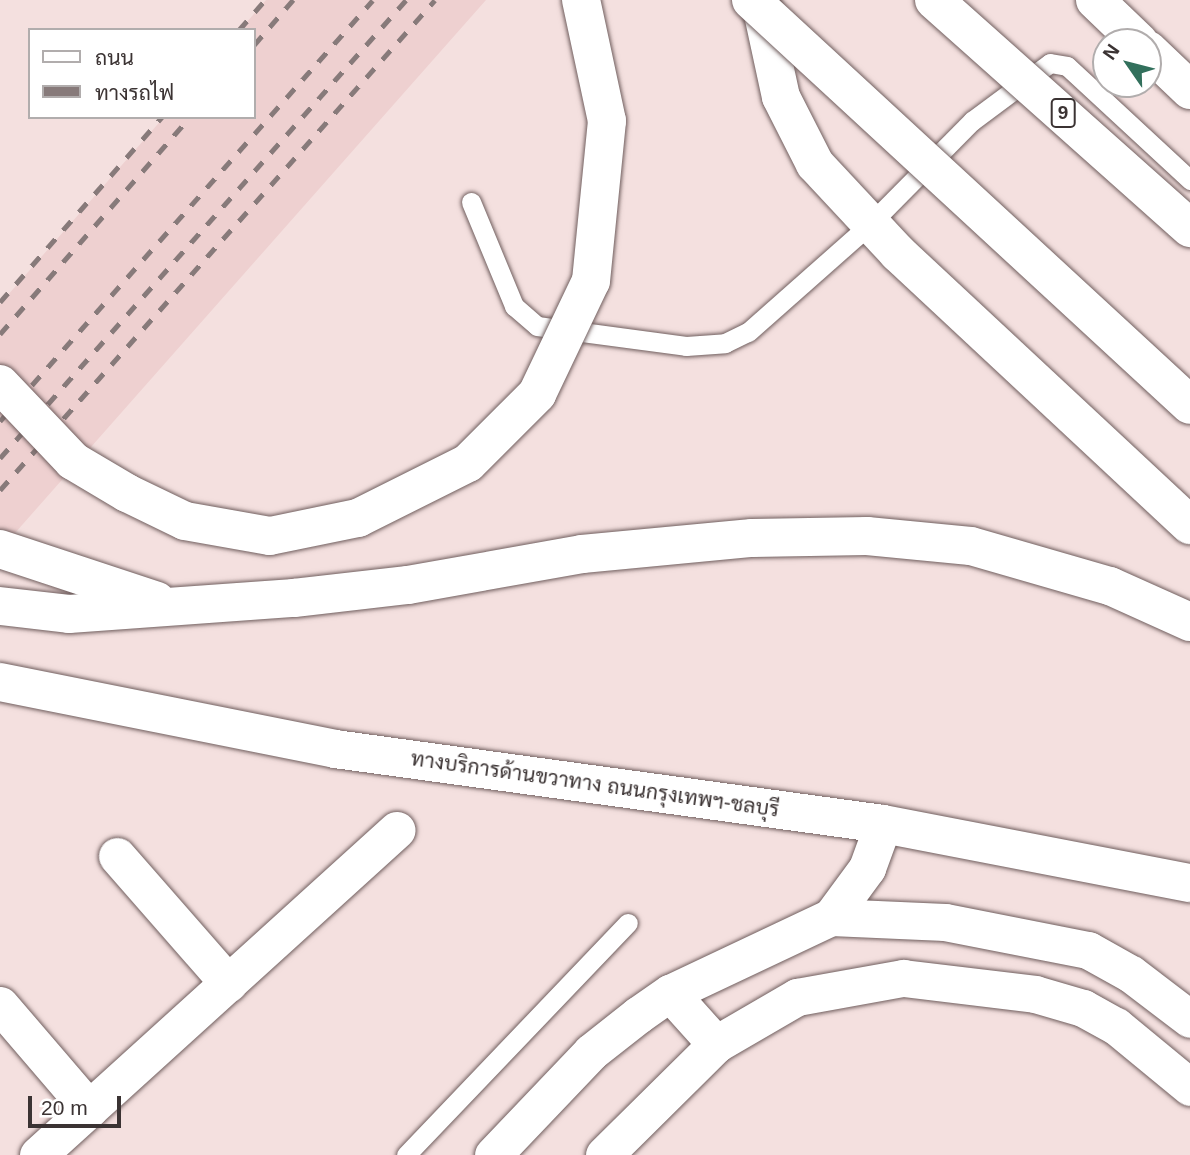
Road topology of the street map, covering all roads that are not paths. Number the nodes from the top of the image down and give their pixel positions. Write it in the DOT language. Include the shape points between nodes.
graph roads {
  1 [pos="581,0"];
  2 [pos="751,0"];
  3 [pos="760,0"];
  4 [pos="934,0"];
  5 [pos="1095,0"];
  6 [pos="1124,28"];
  7 [pos="1162,63"];
  8 [pos="1190,90"];
  9 [pos="1190,180"];
  10 [pos="471,202"];
  11 [pos="871,223"];
  12 [pos="1190,228"];
  13 [pos="0,384"];
  14 [pos="1190,405"];
  15 [pos="1190,525"];
  16 [pos="0,549"];
  17 [pos="0,606"];
  18 [pos="176,607"];
  19 [pos="1190,622"];
  20 [pos="0,682"];
  21 [pos="883,824"];
  22 [pos="397,830"];
  23 [pos="117,856"];
  24 [pos="1190,883"];
  25 [pos="831,917"];
  26 [pos="628,923"];
  27 [pos="228,983"];
  28 [pos="670,993"];
  29 [pos="0,1005"];
  30 [pos="1190,1019"];
  31 [pos="716,1044"];
  32 [pos="1190,1087"];
  33 [pos="89,1109"];
  34 [pos="38,1155"];
  35 [pos="406,1155"];
  36 [pos="493,1155"];
  37 [pos="604,1155"];
  1 -- 13 [label="main road, bridge" via="607,121 591,281 537,394 468,463 358,518 270,536 185,522 72,461"];
  2 -- 14 [label="main road, bridge"];
  3 -- 11 [label="main road" via="781,97 815,164"];
  4 -- 12 [label="main road, 9, bridge"];
  5 -- 6 [label="main road"];
  7 -- 8 [label="main road"];
  9 -- 11 [label="lane" via="1067,66 1050,63 972,121"];
  10 -- 11 [label="lane" via="514,306 537,326 686,346 725,343 748,332"];
  11 -- 15 [label="main road"];
  16 -- 18 [label="main road"];
  17 -- 18 [label="main road" via="69,614"];
  18 -- 19 [label="main road" via="408,585 582,554 752,538 867,536 971,546 1110,586"];
  20 -- 21 [label="main road, ทางบริการด้านขวาทาง ถนนกรุงเทพฯ-ชลบุรี" via="335,749"];
  21 -- 24 [label="main road, ทางบริการด้านขวาทาง ถนนกรุงเทพฯ-ชลบุรี"];
  21 -- 25 [label="street" via="861,880"];
  22 -- 27 [label="street"];
  23 -- 27 [label="street"];
  25 -- 28 [label="street"];
  25 -- 30 [label="street" via="945,922 1088,950 1131,974"];
  26 -- 35 [label="lane"];
  27 -- 33 [label="street"];
  28 -- 31 [label="street"];
  28 -- 36 [label="street" via="592,1052"];
  29 -- 33 [label="street"];
  31 -- 32 [label="street" via="796,998 903,978 1035,994 1083,1008 1116,1027"];
  31 -- 37 [label="street"];
  33 -- 34 [label="street"];
}
